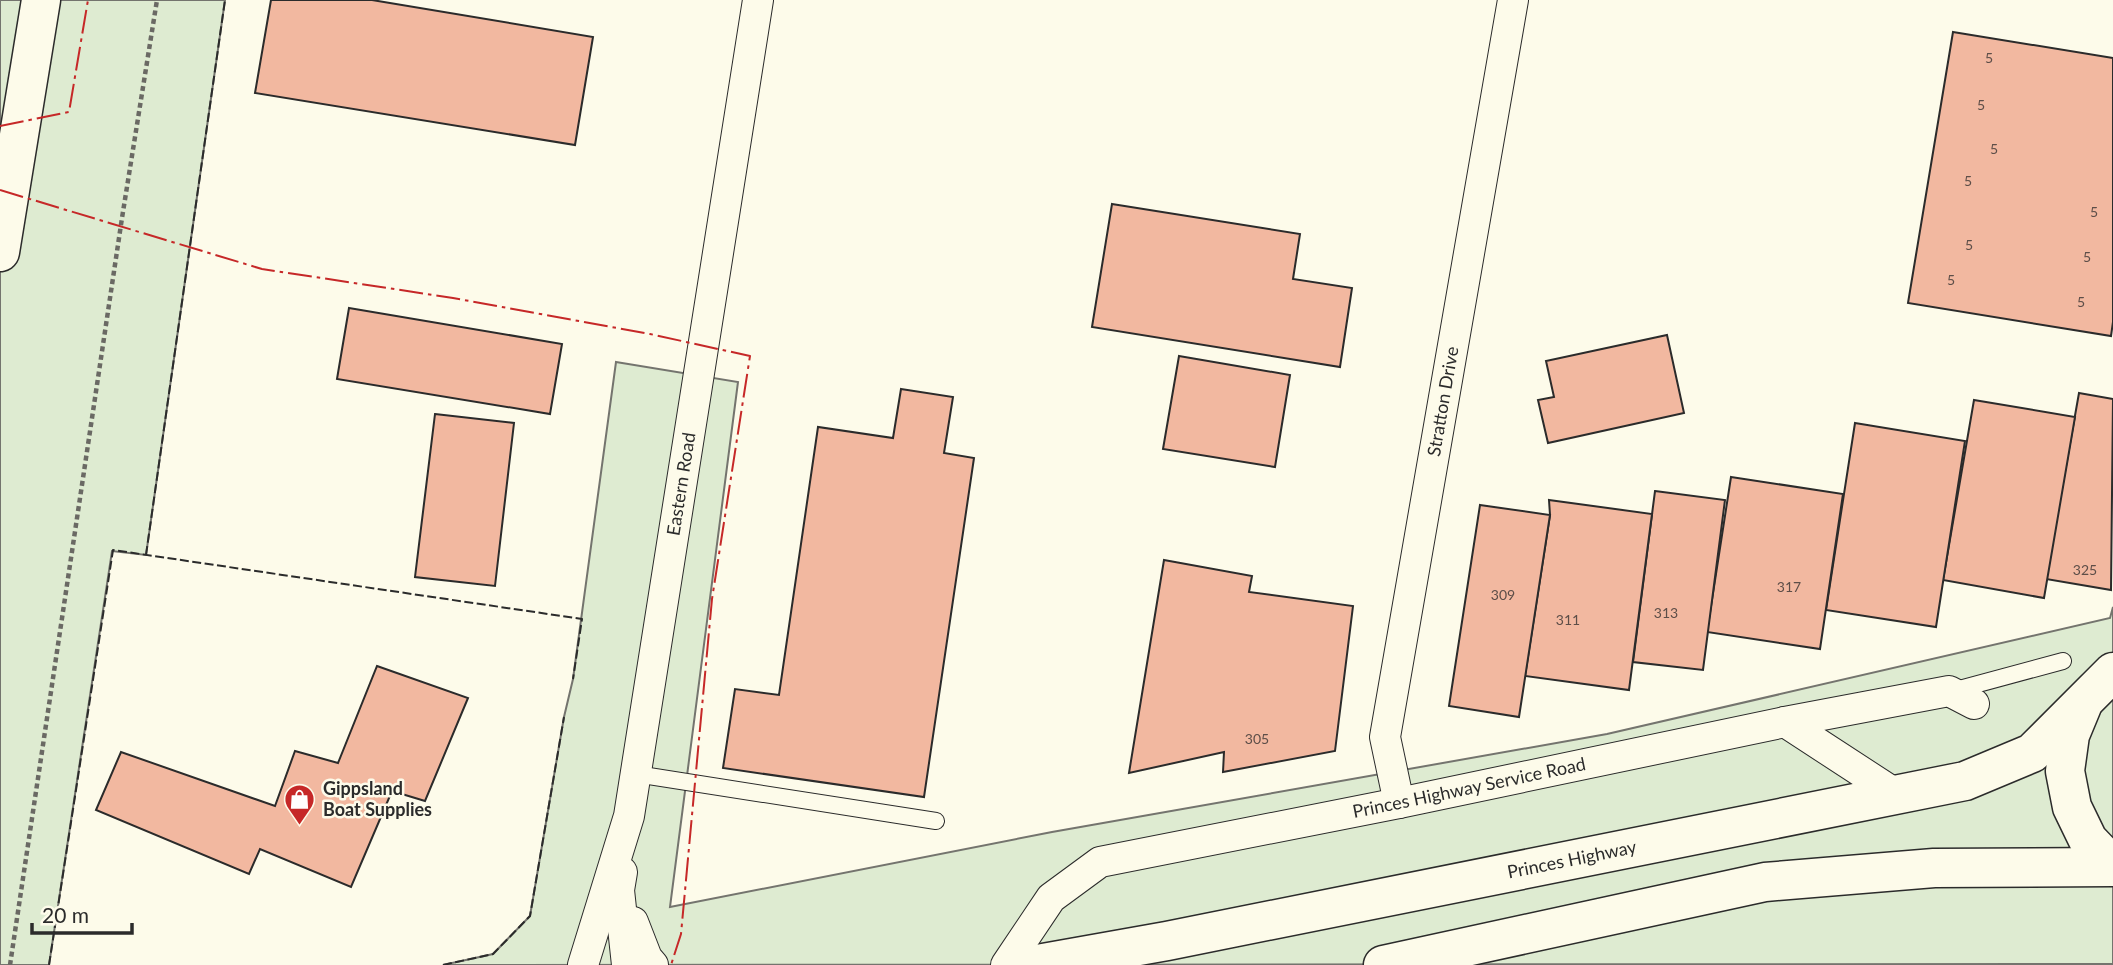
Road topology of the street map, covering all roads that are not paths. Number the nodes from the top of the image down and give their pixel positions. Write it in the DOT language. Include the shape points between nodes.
graph roads {
  1 [pos="41,0"];
  2 [pos="758,0"];
  3 [pos="1513,0"];
  4 [pos="0,252"];
  5 [pos="2063,661"];
  6 [pos="2113,672"];
  7 [pos="1962,698"];
  8 [pos="2084,701"];
  9 [pos="1785,722"];
  10 [pos="636,774"];
  11 [pos="1898,795"];
  12 [pos="1399,803"];
  13 [pos="629,816"];
  14 [pos="936,821"];
  15 [pos="2113,867"];
  16 [pos="619,890"];
  17 [pos="583,965"];
  18 [pos="627,965"];
  19 [pos="653,965"];
  20 [pos="1006,965"];
  21 [pos="1032,965"];
  22 [pos="1383,965"];
  1 -- 4 [label="main road"];
  2 -- 10 [label="street, Eastern Road"];
  3 -- 12 [label="street, Stratton Drive" via="1385,737"];
  5 -- 7 [label="lane"];
  6 -- 8 [label="main road, Princes Highway"];
  7 -- 9 [label="street, Princes Highway Service Road"];
  8 -- 11 [label="main road, Princes Highway" via="2032,753 1965,782"];
  8 -- 15 [label="main road, Princes Highway" via="2070,734 2065,771 2072,807 2088,840"];
  9 -- 11 [label="street"];
  9 -- 12 [label="street, Princes Highway Service Road"];
  10 -- 13 [label="street, Eastern Road"];
  10 -- 14 [label="lane"];
  11 -- 21 [label="main road, Princes Highway"];
  12 -- 20 [label="street, Princes Highway Service Road" via="1100,862 1051,898"];
  13 -- 16 [label="street"];
  13 -- 17 [label="street, Eastern Road"];
  15 -- 22 [label="main road, Princes Highway" via="1934,868 1765,882"];
  16 -- 18 [label="street"];
  16 -- 19 [label="street"];
}
